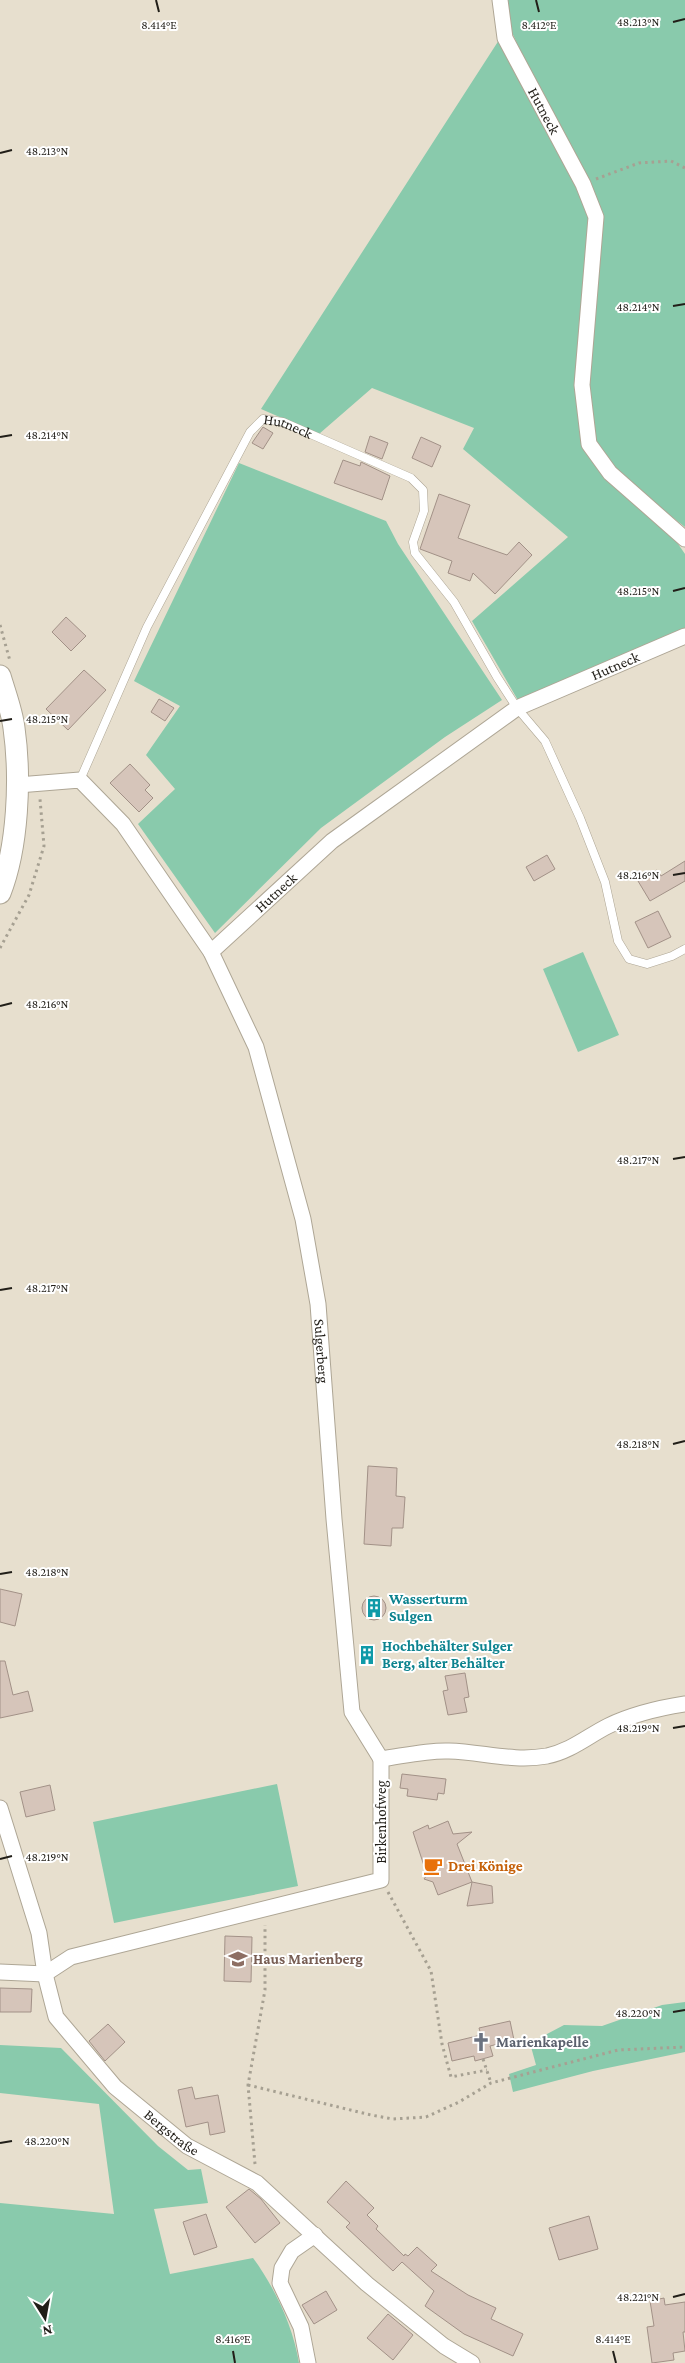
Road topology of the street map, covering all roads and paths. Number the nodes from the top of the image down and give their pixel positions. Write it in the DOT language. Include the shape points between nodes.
graph roads {
  1 [pos="500,0"];
  2 [pos="685,168"];
  3 [pos="584,184"];
  4 [pos="685,539"];
  5 [pos="685,636"];
  6 [pos="0,676"];
  7 [pos="518,708"];
  8 [pos="80,780"];
  9 [pos="28,784"];
  10 [pos="0,893"];
  11 [pos="0,948"];
  12 [pos="685,949"];
  13 [pos="211,952"];
  14 [pos="685,1704"];
  15 [pos="381,1759"];
  16 [pos="0,1808"];
  17 [pos="381,1880"];
  18 [pos="265,1909"];
  19 [pos="0,1972"];
  20 [pos="45,1974"];
  21 [pos="685,2047"];
  22 [pos="483,2059"];
  23 [pos="487,2070"];
  24 [pos="490,2082"];
  25 [pos="248,2085"];
  26 [pos="254,2158"];
  27 [pos="315,2235"];
  28 [pos="308,2363"];
  29 [pos="472,2363"];
  1 -- 3 [label="street, Hutneck" via="505,38"];
  2 -- 3 [label="path" via="671,161 639,163"];
  3 -- 4 [label="street, Hutneck" via="596,217 582,385 589,444 610,473"];
  5 -- 7 [label="street, Hutneck"];
  6 -- 9 [label="main road"];
  7 -- 8 [label="lane, Hutneck" via="454,602 415,553 413,542 424,511 423,490 411,478 283,422 263,419 250,432 147,627"];
  7 -- 12 [label="lane, Hutneck" via="545,740 580,818 605,882 618,941 629,958 647,964"];
  7 -- 13 [label="street, Hutneck" via="332,841"];
  8 -- 9 [label="street"];
  8 -- 13 [label="street" via="123,824"];
  9 -- 10 [label="main road" via="9,870"];
  9 -- 11 [label="path" via="44,846 29,895"];
  13 -- 15 [label="street, Sulgerberg" via="256,1047 304,1219 318,1304 352,1712"];
  14 -- 15 [label="street, Birkenhofweg" via="656,1708 628,1718 572,1747 546,1756 522,1759 448,1751"];
  15 -- 17 [label="street, Birkenhofweg"];
  16 -- 20 [label="street, Bergstraße" via="39,1933"];
  17 -- 18 [label="street, Birkenhofweg"];
  17 -- 23 [label="path" via="431,1971 442,2044 451,2077"];
  18 -- 20 [label="street, Birkenhofweg" via="71,1957"];
  18 -- 25 [label="path" via="265,1990"];
  19 -- 20 [label="street"];
  20 -- 27 [label="street, Bergstraße" via="56,2016 116,2087 187,2146 257,2183"];
  21 -- 24 [label="path" via="618,2050"];
  22 -- 23 [label="path"];
  23 -- 24 [label="path"];
  24 -- 25 [label="path" via="459,2102 426,2117 393,2119"];
  25 -- 26 [label="path"];
  27 -- 28 [label="street" via="292,2251 282,2268 280,2283 301,2326"];
  27 -- 29 [label="street, Bergstraße" via="367,2284 444,2346"];
}
